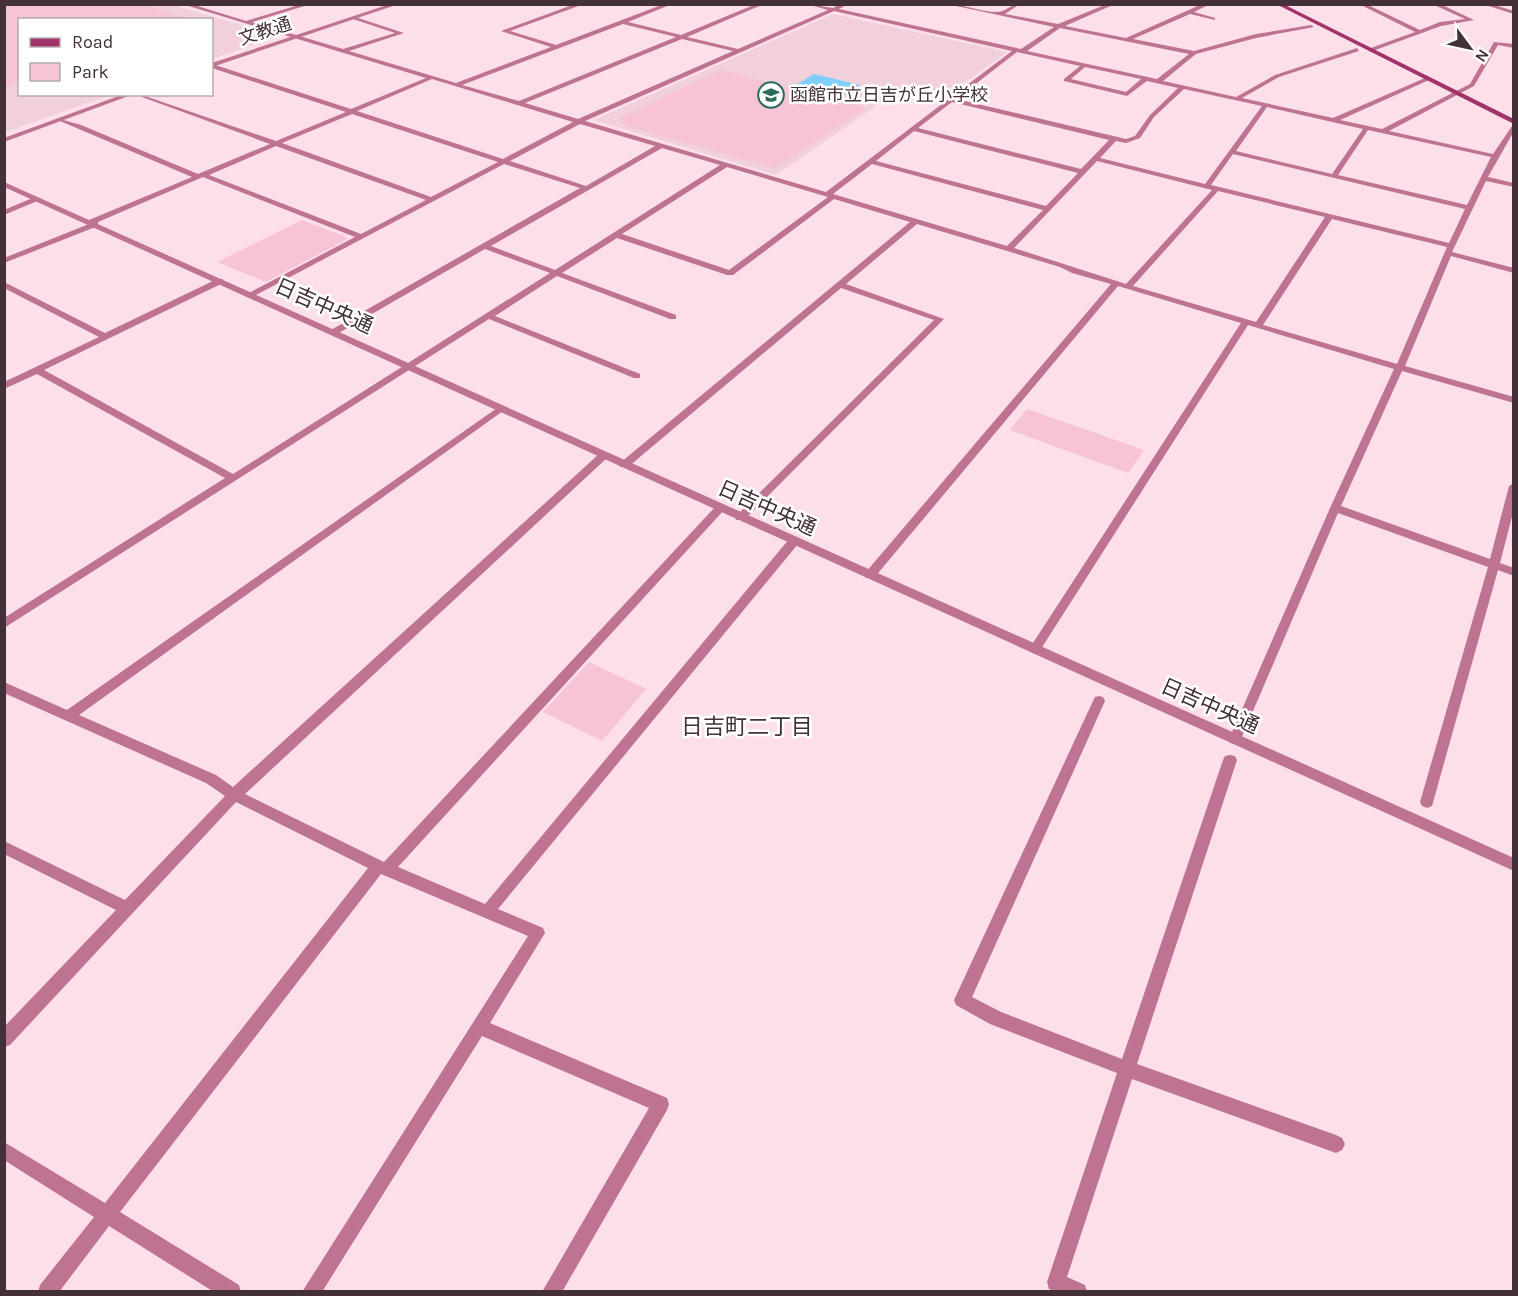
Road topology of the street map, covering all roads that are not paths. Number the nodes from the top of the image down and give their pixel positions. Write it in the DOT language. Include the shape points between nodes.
graph roads {
  1 [pos="184,4"];
  2 [pos="309,4"];
  3 [pos="397,4"];
  4 [pos="582,4"];
  5 [pos="670,4"];
  6 [pos="762,4"];
  7 [pos="809,4"];
  8 [pos="846,4"];
  9 [pos="949,4"];
  10 [pos="1018,4"];
  11 [pos="1113,4"];
  12 [pos="1208,4"];
  13 [pos="1278,4"];
  14 [pos="1361,4"];
  15 [pos="1434,4"];
  16 [pos="1484,4"];
  17 [pos="213,7"];
  18 [pos="832,9"];
  19 [pos="203,10"];
  20 [pos="1189,12"];
  21 [pos="1514,13"];
  22 [pos="998,15"];
  23 [pos="353,18"];
  24 [pos="1213,19"];
  25 [pos="623,22"];
  26 [pos="245,23"];
  27 [pos="1059,26"];
  28 [pos="1311,27"];
  29 [pos="1420,32"];
  30 [pos="295,37"];
  31 [pos="682,37"];
  32 [pos="1128,39"];
  33 [pos="1514,46"];
  34 [pos="556,47"];
  35 [pos="1357,50"];
  36 [pos="343,51"];
  37 [pos="738,51"];
  38 [pos="1018,51"];
  39 [pos="1370,51"];
  40 [pos="1194,53"];
  41 [pos="213,65"];
  42 [pos="213,65"];
  43 [pos="1084,66"];
  44 [pos="430,78"];
  45 [pos="1145,79"];
  46 [pos="1427,79"];
  47 [pos="1157,82"];
  48 [pos="456,86"];
  49 [pos="1183,87"];
  50 [pos="1457,94"];
  51 [pos="126,96"];
  52 [pos="144,96"];
  53 [pos="1236,99"];
  54 [pos="950,100"];
  55 [pos="518,104"];
  56 [pos="1266,105"];
  57 [pos="352,111"];
  58 [pos="62,120"];
  59 [pos="1334,120"];
  60 [pos="579,122"];
  61 [pos="1514,124"];
  62 [pos="1367,127"];
  63 [pos="913,129"];
  64 [pos="1383,131"];
  65 [pos="1114,139"];
  66 [pos="4,140"];
  67 [pos="277,144"];
  68 [pos="660,146"];
  69 [pos="1232,152"];
  70 [pos="1495,156"];
  71 [pos="1096,159"];
  72 [pos="505,161"];
  73 [pos="871,162"];
  74 [pos="726,165"];
  75 [pos="1083,172"];
  76 [pos="201,176"];
  77 [pos="1334,176"];
  78 [pos="1484,178"];
  79 [pos="4,184"];
  80 [pos="1514,185"];
  81 [pos="1208,186"];
  82 [pos="586,188"];
  83 [pos="1217,188"];
  84 [pos="830,196"];
  85 [pos="38,199"];
  86 [pos="433,200"];
  87 [pos="1469,208"];
  88 [pos="1049,209"];
  89 [pos="4,213"];
  90 [pos="1330,216"];
  91 [pos="916,221"];
  92 [pos="93,223"];
  93 [pos="616,235"];
  94 [pos="362,237"];
  95 [pos="484,246"];
  96 [pos="1009,249"];
  97 [pos="1449,250"];
  98 [pos="4,261"];
  99 [pos="1514,271"];
  100 [pos="555,273"];
  101 [pos="220,281"];
  102 [pos="4,284"];
  103 [pos="1116,284"];
  104 [pos="841,285"];
  105 [pos="1128,287"];
  106 [pos="252,295"];
  107 [pos="488,316"];
  108 [pos="673,317"];
  109 [pos="1246,322"];
  110 [pos="1258,326"];
  111 [pos="334,332"];
  112 [pos="104,336"];
  113 [pos="410,367"];
  114 [pos="1399,367"];
  115 [pos="37,370"];
  116 [pos="637,376"];
  117 [pos="4,386"];
  118 [pos="1514,400"];
  119 [pos="500,409"];
  120 [pos="603,456"];
  121 [pos="624,465"];
  122 [pos="234,479"];
  123 [pos="1514,486"];
  124 [pos="720,508"];
  125 [pos="1335,508"];
  126 [pos="740,517"];
  127 [pos="794,541"];
  128 [pos="1494,565"];
  129 [pos="1514,572"];
  130 [pos="870,575"];
  131 [pos="4,624"];
  132 [pos="1035,649"];
  133 [pos="4,687"];
  134 [pos="1099,701"];
  135 [pos="69,715"];
  136 [pos="1235,739"];
  137 [pos="1230,760"];
  138 [pos="234,795"];
  139 [pos="1427,802"];
  140 [pos="4,847"];
  141 [pos="1514,865"];
  142 [pos="382,868"];
  143 [pos="126,908"];
  144 [pos="487,912"];
  145 [pos="480,1027"];
  146 [pos="4,1039"];
  147 [pos="1127,1070"];
  148 [pos="1336,1144"];
  149 [pos="4,1150"];
  150 [pos="107,1214"];
  151 [pos="46,1292"];
  152 [pos="232,1292"];
  153 [pos="311,1292"];
  154 [pos="551,1292"];
  155 [pos="1078,1292"];
  1 -- 19 [label="street"];
  2 -- 26 [label="street"];
  3 -- 23 [label="street, 文教通"];
  4 -- 34 [label="street" via="504,31"];
  5 -- 25 [label="street"];
  6 -- 31 [label="street"];
  7 -- 18 [label="street"];
  8 -- 18 [label="street"];
  9 -- 22 [label="street"];
  10 -- 22 [label="street"];
  11 -- 27 [label="street"];
  12 -- 20 [label="street"];
  13 -- 39 [label="main road"];
  14 -- 29 [label="street"];
  15 -- 29 [label="street" via="1471,20 1440,24"];
  16 -- 21 [label="street"];
  17 -- 19 [label="street"];
  18 -- 37 [label="street"];
  18 -- 38 [label="street"];
  19 -- 26 [label="street"];
  20 -- 24 [label="street"];
  20 -- 32 [label="street"];
  22 -- 27 [label="street"];
  23 -- 30 [label="street, 文教通"];
  23 -- 36 [label="street" via="401,33"];
  25 -- 31 [label="street"];
  25 -- 34 [label="street"];
  26 -- 30 [label="street"];
  27 -- 32 [label="street"];
  27 -- 38 [label="street"];
  28 -- 40 [label="street" via="1256,36"];
  29 -- 39 [label="street"];
  30 -- 36 [label="street"];
  30 -- 41 [label="street, 文教通"];
  31 -- 37 [label="street"];
  31 -- 55 [label="street"];
  32 -- 40 [label="street"];
  33 -- 50 [label="street" via="1496,43 1472,85"];
  34 -- 48 [label="street"];
  35 -- 53 [label="street" via="1277,76"];
  36 -- 44 [label="street"];
  37 -- 60 [label="street"];
  38 -- 43 [label="street"];
  38 -- 54 [label="street"];
  39 -- 46 [label="main road"];
  40 -- 47 [label="street"];
  42 -- 57 [label="street"];
  43 -- 45 [label="street"];
  43 -- 45 [label="street" via="1066,81 1127,94"];
  44 -- 48 [label="street"];
  44 -- 57 [label="street"];
  45 -- 47 [label="street"];
  46 -- 50 [label="main road"];
  46 -- 59 [label="street"];
  47 -- 49 [label="street"];
  48 -- 55 [label="street"];
  49 -- 53 [label="street"];
  49 -- 65 [label="street" via="1166,101 1138,137"];
  50 -- 61 [label="main road"];
  50 -- 64 [label="street"];
  51 -- 58 [label="street"];
  52 -- 67 [label="street"];
  53 -- 56 [label="street"];
  54 -- 63 [label="street"];
  54 -- 65 [label="street"];
  55 -- 60 [label="street"];
  56 -- 59 [label="street"];
  56 -- 69 [label="street"];
  57 -- 67 [label="street"];
  57 -- 72 [label="street"];
  58 -- 66 [label="street"];
  58 -- 76 [label="street"];
  59 -- 62 [label="street"];
  60 -- 68 [label="street"];
  60 -- 72 [label="street"];
  61 -- 70 [label="street"];
  62 -- 64 [label="street"];
  62 -- 77 [label="street"];
  63 -- 73 [label="street"];
  63 -- 75 [label="street"];
  64 -- 70 [label="street"];
  65 -- 71 [label="street"];
  67 -- 76 [label="street"];
  67 -- 86 [label="street"];
  68 -- 74 [label="street"];
  68 -- 82 [label="street"];
  69 -- 77 [label="street"];
  69 -- 81 [label="street"];
  70 -- 78 [label="street"];
  71 -- 75 [label="street"];
  71 -- 81 [label="street"];
  72 -- 82 [label="street"];
  72 -- 86 [label="street"];
  73 -- 84 [label="street"];
  73 -- 88 [label="street"];
  74 -- 84 [label="street"];
  74 -- 93 [label="street"];
  75 -- 88 [label="street"];
  76 -- 92 [label="street"];
  76 -- 94 [label="street"];
  77 -- 87 [label="street"];
  78 -- 80 [label="street"];
  78 -- 87 [label="street"];
  79 -- 85 [label="street, 日吉中央通"];
  81 -- 83 [label="street"];
  82 -- 95 [label="street"];
  83 -- 90 [label="street"];
  83 -- 105 [label="street"];
  84 -- 91 [label="street"];
  84 -- 93 [label="street" via="730,273"];
  85 -- 89 [label="street"];
  85 -- 92 [label="street, 日吉中央通"];
  86 -- 94 [label="street"];
  87 -- 97 [label="street"];
  88 -- 96 [label="street"];
  90 -- 97 [label="street"];
  90 -- 110 [label="street"];
  91 -- 96 [label="street"];
  91 -- 104 [label="street"];
  92 -- 98 [label="street"];
  92 -- 101 [label="street, 日吉中央通"];
  93 -- 100 [label="street"];
  94 -- 106 [label="street"];
  95 -- 100 [label="street"];
  95 -- 111 [label="street"];
  96 -- 103 [label="street"];
  97 -- 99 [label="street"];
  97 -- 114 [label="street"];
  100 -- 107 [label="street"];
  100 -- 108 [label="street"];
  101 -- 106 [label="street, 日吉中央通"];
  101 -- 112 [label="street"];
  102 -- 112 [label="street"];
  103 -- 105 [label="street"];
  103 -- 130 [label="street"];
  104 -- 121 [label="street"];
  104 -- 126 [label="street" via="940,320"];
  105 -- 109 [label="street"];
  106 -- 111 [label="street, 日吉中央通"];
  107 -- 113 [label="street"];
  107 -- 116 [label="street"];
  109 -- 110 [label="street"];
  109 -- 132 [label="street"];
  110 -- 114 [label="street"];
  111 -- 113 [label="street, 日吉中央通"];
  112 -- 115 [label="street"];
  113 -- 119 [label="street, 日吉中央通"];
  113 -- 122 [label="street"];
  114 -- 118 [label="street"];
  114 -- 125 [label="street"];
  115 -- 117 [label="street"];
  115 -- 122 [label="street"];
  119 -- 120 [label="street, 日吉中央通"];
  119 -- 135 [label="street"];
  120 -- 121 [label="street, 日吉中央通"];
  120 -- 138 [label="street"];
  121 -- 124 [label="street, 日吉中央通"];
  122 -- 131 [label="street"];
  123 -- 128 [label="street"];
  124 -- 126 [label="street, 日吉中央通"];
  124 -- 142 [label="street"];
  125 -- 128 [label="street"];
  125 -- 136 [label="street"];
  126 -- 127 [label="street, 日吉中央通"];
  127 -- 130 [label="street, 日吉中央通"];
  127 -- 144 [label="street"];
  128 -- 129 [label="street"];
  128 -- 139 [label="street"];
  130 -- 132 [label="street, 日吉中央通"];
  132 -- 136 [label="street, 日吉中央通"];
  133 -- 135 [label="street"];
  134 -- 147 [label="street" via="962,1000 996,1018"];
  135 -- 138 [label="street" via="211,779"];
  136 -- 141 [label="street, 日吉中央通"];
  137 -- 147 [label="street"];
  138 -- 142 [label="street"];
  138 -- 143 [label="street"];
  140 -- 143 [label="street"];
  142 -- 144 [label="street"];
  142 -- 150 [label="street"];
  143 -- 146 [label="street"];
  144 -- 145 [label="street" via="538,933"];
  145 -- 153 [label="street"];
  145 -- 154 [label="street" via="661,1104"];
  147 -- 148 [label="street"];
  147 -- 155 [label="street" via="1056,1282"];
  149 -- 150 [label="street"];
  150 -- 151 [label="street"];
  150 -- 152 [label="street"];
}
